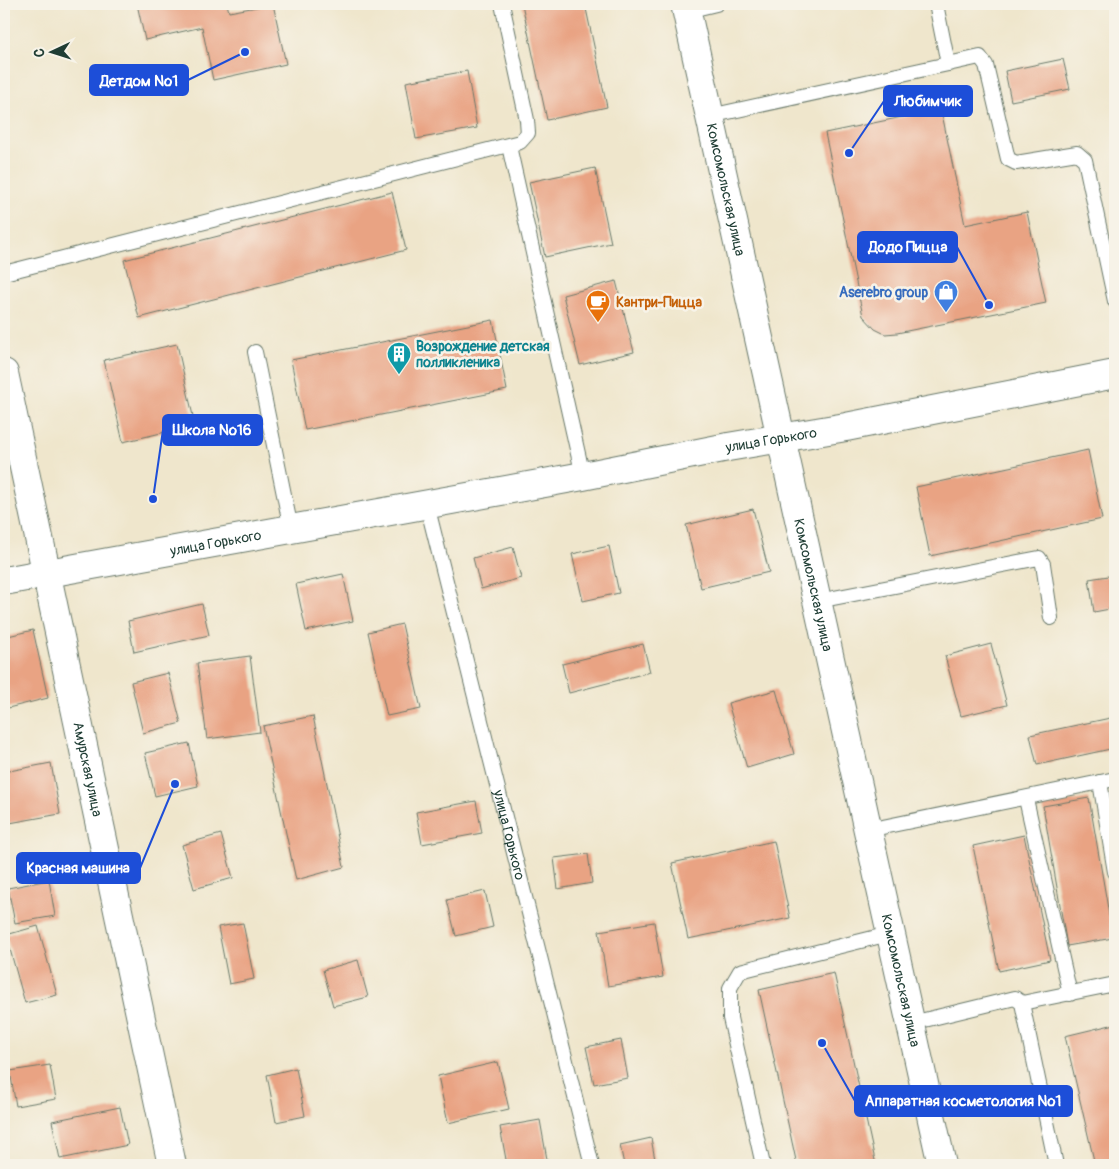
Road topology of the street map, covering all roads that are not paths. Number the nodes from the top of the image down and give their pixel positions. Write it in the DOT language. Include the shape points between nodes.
graph roads {
  1 [pos="502,4"];
  2 [pos="716,4"];
  3 [pos="936,4"];
  4 [pos="686,7"];
  5 [pos="948,64"];
  6 [pos="710,116"];
  7 [pos="508,146"];
  8 [pos="4,273"];
  9 [pos="1115,301"];
  10 [pos="255,352"];
  11 [pos="4,373"];
  12 [pos="1115,374"];
  13 [pos="782,437"];
  14 [pos="583,476"];
  15 [pos="427,505"];
  16 [pos="291,529"];
  17 [pos="46,573"];
  18 [pos="4,581"];
  19 [pos="818,601"];
  20 [pos="1051,618"];
  21 [pos="1115,780"];
  22 [pos="1100,782"];
  23 [pos="1026,799"];
  24 [pos="868,830"];
  25 [pos="1115,872"];
  26 [pos="889,934"];
  27 [pos="1115,984"];
  28 [pos="1070,994"];
  29 [pos="1022,1003"];
  30 [pos="912,1023"];
  31 [pos="172,1165"];
  32 [pos="592,1165"];
  33 [pos="763,1165"];
  34 [pos="942,1165"];
  35 [pos="1056,1165"];
  1 -- 7 [label="lane" via="528,133 520,142"];
  2 -- 4 [label="lane"];
  3 -- 5 [label="lane"];
  4 -- 6 [label="main road, Комсомольская улица"];
  5 -- 6 [label="lane"];
  5 -- 9 [label="lane" via="980,57 986,65 1008,159 1016,163 1076,153 1085,160"];
  6 -- 13 [label="main road, Комсомольская улица"];
  7 -- 8 [label="lane"];
  7 -- 14 [label="lane"];
  10 -- 16 [label="lane"];
  11 -- 17 [label="main road, Амурская улица"];
  12 -- 13 [label="main road, улица Горького"];
  13 -- 14 [label="main road, улица Горького"];
  13 -- 19 [label="main road, Комсомольская улица"];
  14 -- 15 [label="main road, улица Горького"];
  15 -- 16 [label="main road, улица Горького"];
  15 -- 32 [label="lane, улица Горького"];
  16 -- 17 [label="main road, улица Горького"];
  17 -- 18 [label="main road, улица Горького"];
  17 -- 31 [label="main road, Амурская улица"];
  19 -- 20 [label="lane" via="1039,558 1043,564"];
  19 -- 24 [label="main road, Комсомольская улица"];
  21 -- 22 [label="lane"];
  22 -- 23 [label="lane"];
  22 -- 25 [label="lane"];
  23 -- 24 [label="lane"];
  23 -- 28 [label="lane"];
  24 -- 26 [label="main road, Комсомольская улица"];
  26 -- 30 [label="main road, Комсомольская улица"];
  26 -- 33 [label="lane" via="740,972 730,988 730,1018"];
  27 -- 28 [label="lane"];
  28 -- 29 [label="lane"];
  29 -- 30 [label="lane" via="1015,998"];
  29 -- 35 [label="lane"];
  30 -- 34 [label="main road, Комсомольская улица"];
}
